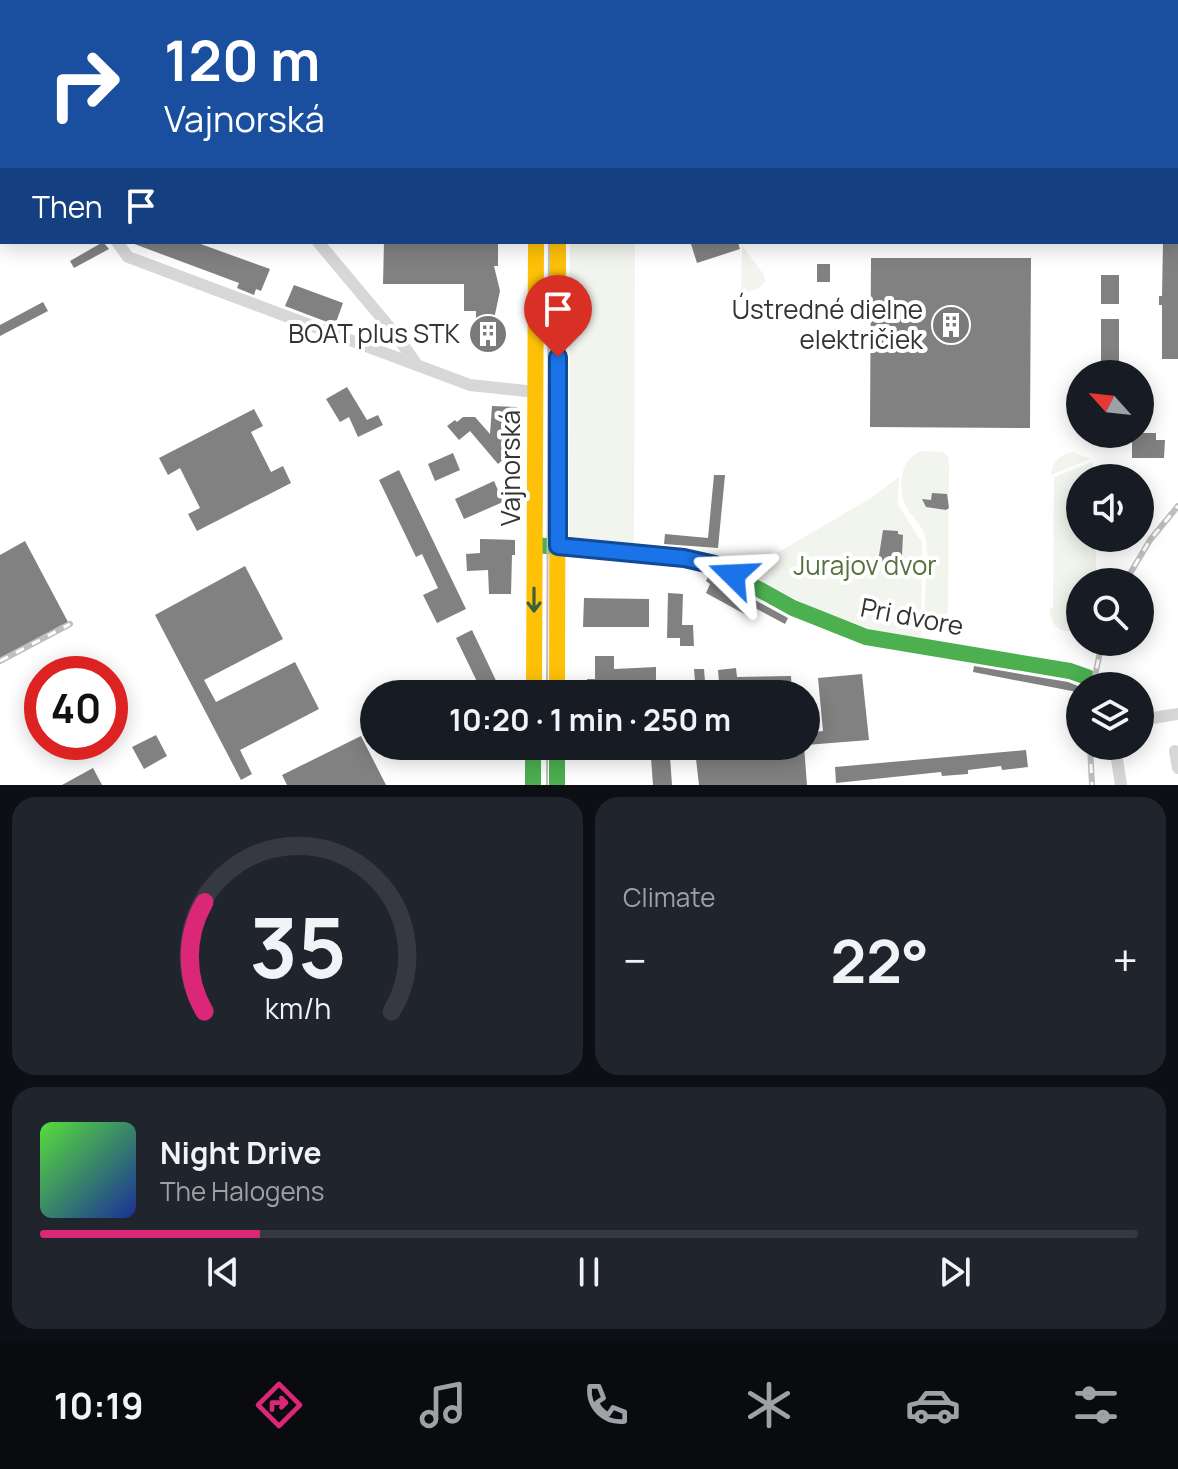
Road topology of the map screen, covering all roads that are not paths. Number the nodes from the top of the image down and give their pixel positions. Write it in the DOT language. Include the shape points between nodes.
graph roads {
  1 [pos="118,244"];
  2 [pos="320,244"];
  3 [pos="536,244"];
  4 [pos="558,244"];
  5 [pos="417,365"];
  6 [pos="536,392"];
  7 [pos="535,545"];
  8 [pos="558,546"];
  9 [pos="1073,672"];
  10 [pos="534,680"];
  11 [pos="557,680"];
  12 [pos="1178,714"];
  13 [pos="1154,718"];
  14 [pos="1175,751"];
  15 [pos="533,760"];
  16 [pos="557,760"];
  17 [pos="1117,760"];
  18 [pos="1178,768"];
  19 [pos="533,785"];
  20 [pos="557,785"];
  21 [pos="1121,785"];
  1 -- 5 [label="street" via="128,257"];
  2 -- 5 [label="street"];
  3 -- 6 [label="main road, Vajnorská"];
  4 -- 8 [label="main road, Vajnorská"];
  5 -- 6 [label="street" via="470,385"];
  6 -- 7 [label="main road, Vajnorská"];
  7 -- 8 [label="main road, Pri dvore"];
  7 -- 10 [label="main road, Vajnorská, one-way"];
  8 -- 9 [label="main road, Pri dvore" via="715,565 793,608 866,637"];
  8 -- 11 [label="main road, Vajnorská"];
  12 -- 13 [label="street"];
  14 -- 18 [label="street"];
  15 -- 19 [label="main road"];
  16 -- 20 [label="main road"];
  17 -- 21 [label="street"];
}
